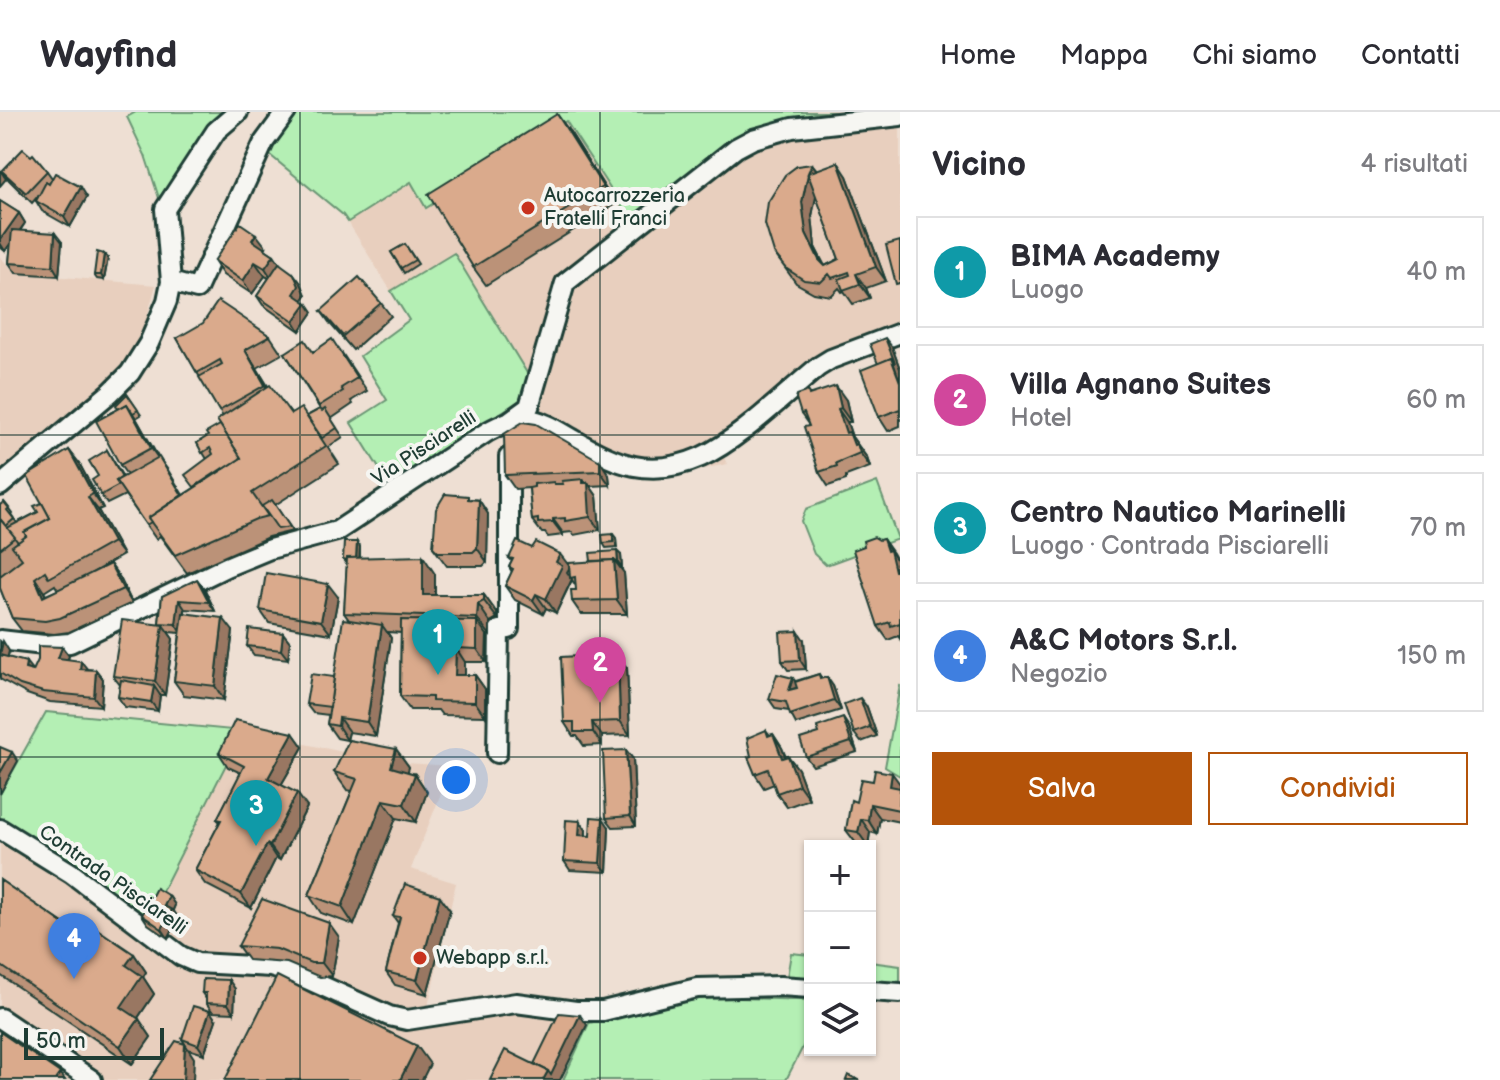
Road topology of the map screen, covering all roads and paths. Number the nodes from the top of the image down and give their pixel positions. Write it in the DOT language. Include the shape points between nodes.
graph roads {
  1 [pos="238,112"];
  2 [pos="286,112"];
  3 [pos="900,116"];
  4 [pos="171,282"];
  5 [pos="900,333"];
  6 [pos="509,421"];
  7 [pos="0,486"];
  8 [pos="0,640"];
  9 [pos="497,753"];
  10 [pos="0,829"];
  11 [pos="804,988"];
  12 [pos="876,991"];
  13 [pos="900,993"];
  14 [pos="0,1018"];
  15 [pos="92,1080"];
  1 -- 4 [label="street" via="216,131 165,209"];
  2 -- 4 [label="street" via="264,142 197,289"];
  3 -- 6 [label="street" via="792,128 736,148 565,283 529,407"];
  4 -- 7 [label="street" via="160,322 130,373"];
  5 -- 6 [label="street, Via Pisciarelli" via="831,359 722,446 674,465 629,467 544,423"];
  6 -- 8 [label="street, Via Pisciarelli" via="337,531 226,567 70,643"];
  6 -- 9 [label="street" via="509,629 499,630"];
  10 -- 11 [label="street, Contrada Pisciarelli" via="197,963 271,967 407,1020 516,1003 603,1011 697,988"];
  12 -- 13 [label="street"];
  14 -- 15 [label="street"];
}
